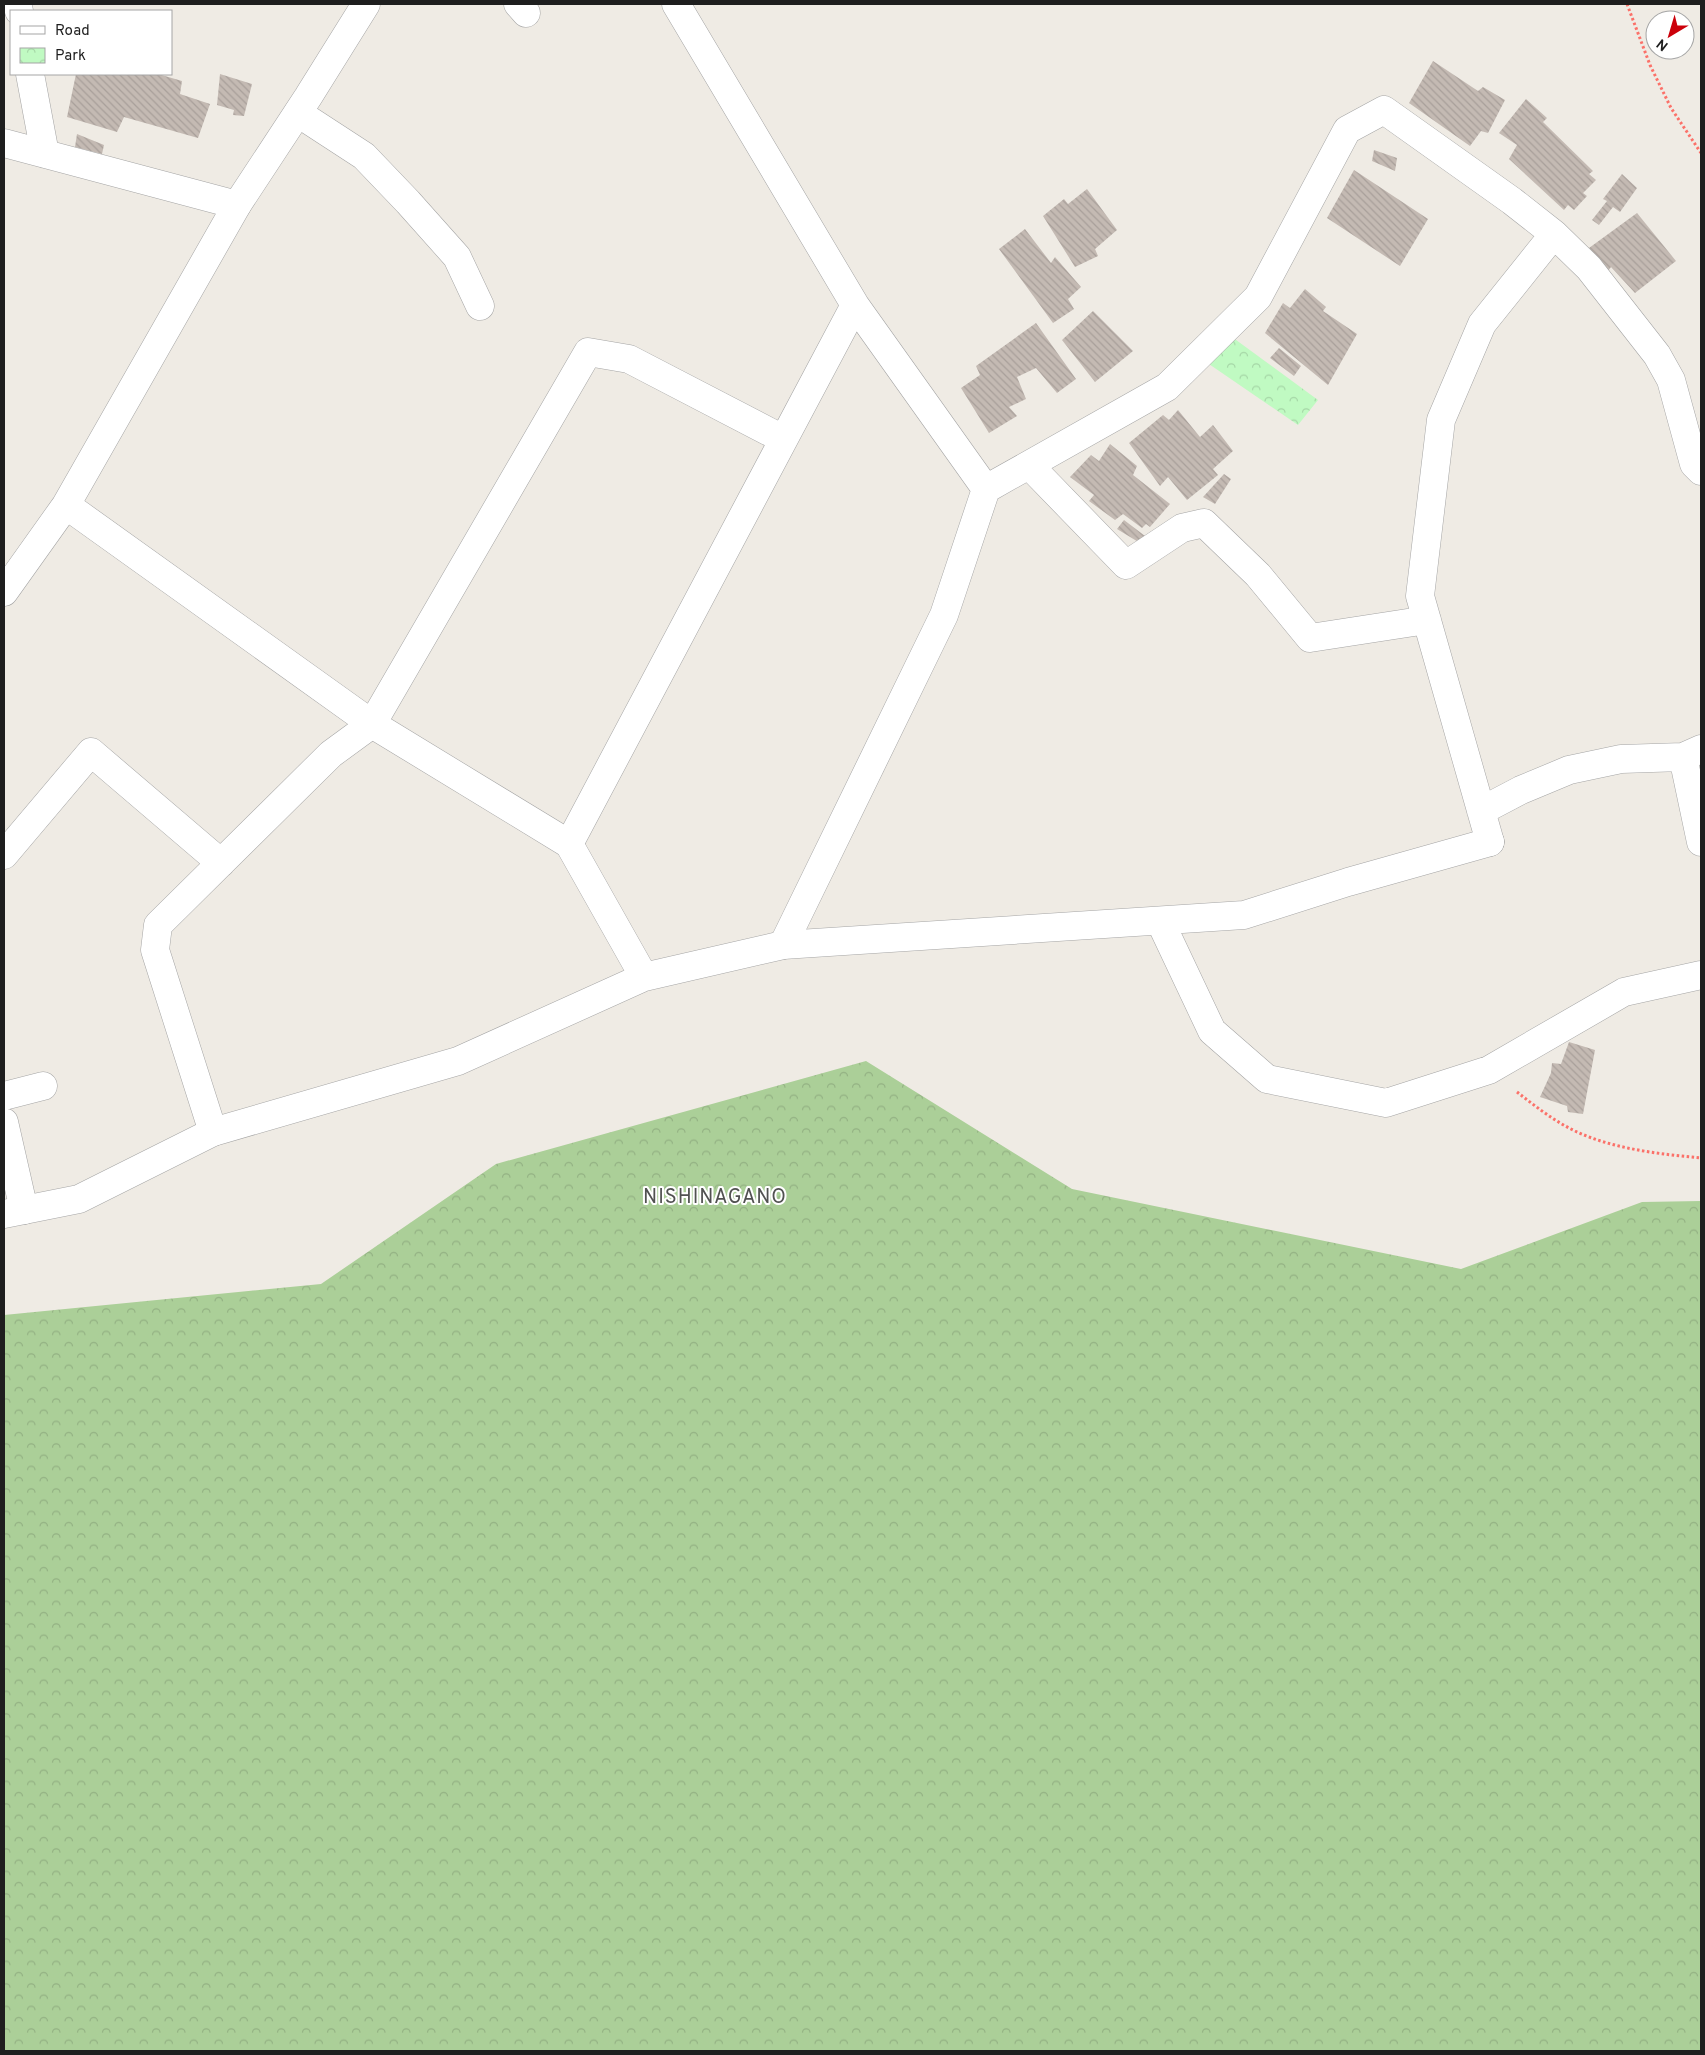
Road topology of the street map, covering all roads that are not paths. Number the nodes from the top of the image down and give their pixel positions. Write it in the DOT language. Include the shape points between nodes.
graph roads {
  1 [pos="366,4"];
  2 [pos="676,4"];
  3 [pos="30,75"];
  4 [pos="298,113"];
  5 [pos="4,143"];
  6 [pos="45,154"];
  7 [pos="237,205"];
  8 [pos="1554,234"];
  9 [pos="855,305"];
  10 [pos="480,306"];
  11 [pos="784,439"];
  12 [pos="1029,465"];
  13 [pos="1701,471"];
  14 [pos="986,489"];
  15 [pos="66,505"];
  16 [pos="4,592"];
  17 [pos="1427,620"];
  18 [pos="372,724"];
  19 [pos="1692,753"];
  20 [pos="1481,811"];
  21 [pos="1701,842"];
  22 [pos="570,844"];
  23 [pos="4,855"];
  24 [pos="221,863"];
  25 [pos="1160,921"];
  26 [pos="784,945"];
  27 [pos="1701,975"];
  28 [pos="644,977"];
  29 [pos="43,1086"];
  30 [pos="4,1096"];
  31 [pos="4,1122"];
  32 [pos="213,1132"];
  33 [pos="14,1212"];
  1 -- 4 [label="street"];
  2 -- 9 [label="street"];
  3 -- 6 [label="street"];
  4 -- 7 [label="street"];
  4 -- 10 [label="street" via="364,156 408,202 457,258"];
  5 -- 6 [label="street"];
  6 -- 7 [label="street"];
  7 -- 15 [label="street"];
  8 -- 12 [label="street" via="1384,110 1347,130 1258,297 1167,387"];
  8 -- 13 [label="street" via="1589,268 1657,355 1671,380 1694,464"];
  8 -- 17 [label="street" via="1482,324 1442,420 1420,596"];
  9 -- 11 [label="street"];
  9 -- 14 [label="street"];
  11 -- 18 [label="street" via="629,359 588,352"];
  11 -- 22 [label="street"];
  12 -- 14 [label="street"];
  12 -- 17 [label="street" via="1126,564 1182,528 1204,523 1258,575 1310,638"];
  14 -- 26 [label="street" via="944,615"];
  15 -- 16 [label="street"];
  15 -- 18 [label="street"];
  17 -- 20 [label="street"];
  18 -- 22 [label="street"];
  18 -- 24 [label="street" via="331,754"];
  19 -- 20 [label="street" via="1621,759 1569,770"];
  19 -- 21 [label="street"];
  20 -- 25 [label="street" via="1490,842 1244,915"];
  22 -- 28 [label="street"];
  23 -- 24 [label="street" via="91,752"];
  24 -- 32 [label="street" via="158,925 155,950"];
  25 -- 26 [label="street"];
  25 -- 27 [label="street" via="1212,1031 1267,1079 1386,1103 1489,1070 1624,992"];
  26 -- 28 [label="street"];
  28 -- 32 [label="street" via="458,1060"];
  29 -- 30 [label="street"];
  31 -- 33 [label="street"];
  32 -- 33 [label="street" via="79,1198"];
}
